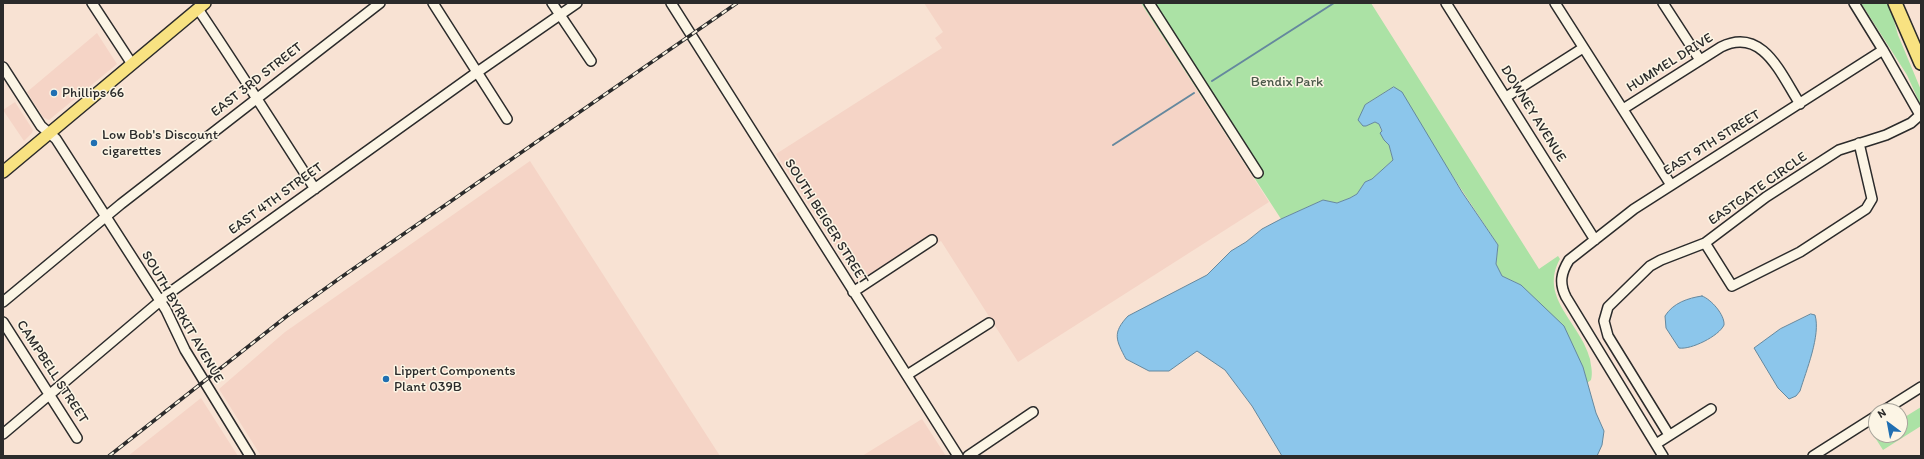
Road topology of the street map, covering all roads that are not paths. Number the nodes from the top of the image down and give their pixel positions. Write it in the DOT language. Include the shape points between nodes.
graph roads {
  1 [pos="92,3"];
  2 [pos="380,3"];
  3 [pos="433,3"];
  4 [pos="552,3"];
  5 [pos="577,3"];
  6 [pos="671,3"];
  7 [pos="1149,3"];
  8 [pos="1446,3"];
  9 [pos="1555,3"];
  10 [pos="1663,3"];
  11 [pos="1854,3"];
  12 [pos="1895,3"];
  13 [pos="202,6"];
  14 [pos="560,15"];
  15 [pos="1584,48"];
  16 [pos="1883,50"];
  17 [pos="591,60"];
  18 [pos="1700,60"];
  19 [pos="1921,63"];
  20 [pos="132,64"];
  21 [pos="3,67"];
  22 [pos="476,73"];
  23 [pos="1506,97"];
  24 [pos="256,98"];
  25 [pos="1800,104"];
  26 [pos="1623,109"];
  27 [pos="507,119"];
  28 [pos="49,133"];
  29 [pos="1860,143"];
  30 [pos="3,172"];
  31 [pos="1258,173"];
  32 [pos="1671,185"];
  33 [pos="314,189"];
  34 [pos="105,216"];
  35 [pos="932,240"];
  36 [pos="1595,240"];
  37 [pos="1705,243"];
  38 [pos="853,292"];
  39 [pos="3,302"];
  40 [pos="160,302"];
  41 [pos="3,322"];
  42 [pos="989,322"];
  43 [pos="907,375"];
  44 [pos="1921,387"];
  45 [pos="49,395"];
  46 [pos="1896,403"];
  47 [pos="1710,409"];
  48 [pos="1033,412"];
  49 [pos="1868,421"];
  50 [pos="3,434"];
  51 [pos="1669,435"];
  52 [pos="77,438"];
  53 [pos="1656,444"];
  54 [pos="250,456"];
  55 [pos="958,456"];
  56 [pos="968,456"];
  57 [pos="1663,456"];
  58 [pos="1813,456"];
  1 -- 20 [label="street"];
  2 -- 24 [label="street, EAST 3RD STREET"];
  3 -- 22 [label="street"];
  4 -- 14 [label="street"];
  5 -- 14 [label="street, EAST 4TH STREET"];
  6 -- 38 [label="street, SOUTH BEIGER STREET"];
  7 -- 31 [label="street"];
  8 -- 23 [label="street, DOWNEY AVENUE"];
  9 -- 15 [label="street"];
  10 -- 18 [label="street"];
  11 -- 16 [label="street"];
  12 -- 19 [label="highway"];
  13 -- 20 [label="main road"];
  13 -- 24 [label="street"];
  14 -- 17 [label="street"];
  14 -- 22 [label="street, EAST 4TH STREET"];
  15 -- 23 [label="street"];
  15 -- 26 [label="street"];
  16 -- 25 [label="street, EAST 9TH STREET"];
  16 -- 29 [label="street, EASTGATE CIRCLE" via="1920,114 1911,123 1886,135"];
  18 -- 25 [label="street, HUMMEL DRIVE" via="1729,43 1756,46 1770,57"];
  18 -- 26 [label="street, HUMMEL DRIVE"];
  20 -- 28 [label="main road"];
  21 -- 28 [label="street, SOUTH BYRKIT AVENUE" via="41,126"];
  22 -- 27 [label="street"];
  22 -- 33 [label="street, EAST 4TH STREET"];
  23 -- 36 [label="street, DOWNEY AVENUE"];
  24 -- 33 [label="street"];
  24 -- 34 [label="street, EAST 3RD STREET"];
  25 -- 32 [label="street, EAST 9TH STREET"];
  26 -- 32 [label="street"];
  28 -- 30 [label="main road"];
  28 -- 34 [label="street, SOUTH BYRKIT AVENUE" via="56,139"];
  29 -- 37 [label="street, EASTGATE CIRCLE" via="1839,150 1776,191"];
  29 -- 37 [label="street, EASTGATE CIRCLE" via="1872,199 1870,206 1859,215 1800,252 1732,286"];
  32 -- 36 [label="street, EAST 9TH STREET" via="1634,209"];
  33 -- 40 [label="street, EAST 4TH STREET"];
  34 -- 39 [label="street, EAST 3RD STREET"];
  34 -- 40 [label="street, SOUTH BYRKIT AVENUE"];
  35 -- 38 [label="street"];
  36 -- 53 [label="street, EAST 9TH STREET" via="1569,260 1563,270 1562,289"];
  37 -- 51 [label="street" via="1650,266 1613,300 1605,314 1605,329 1608,336"];
  38 -- 43 [label="street, SOUTH BEIGER STREET"];
  40 -- 45 [label="street, EAST 4TH STREET"];
  40 -- 54 [label="street, SOUTH BYRKIT AVENUE" via="202,378"];
  41 -- 45 [label="street, CAMPBELL STREET"];
  42 -- 43 [label="street"];
  43 -- 55 [label="street, SOUTH BEIGER STREET"];
  44 -- 46 [label="street"];
  45 -- 50 [label="street, EAST 4TH STREET"];
  45 -- 52 [label="street, CAMPBELL STREET"];
  47 -- 51 [label="street"];
  48 -- 56 [label="street"];
  49 -- 58 [label="street"];
  51 -- 53 [label="street"];
  53 -- 57 [label="street"];
}
